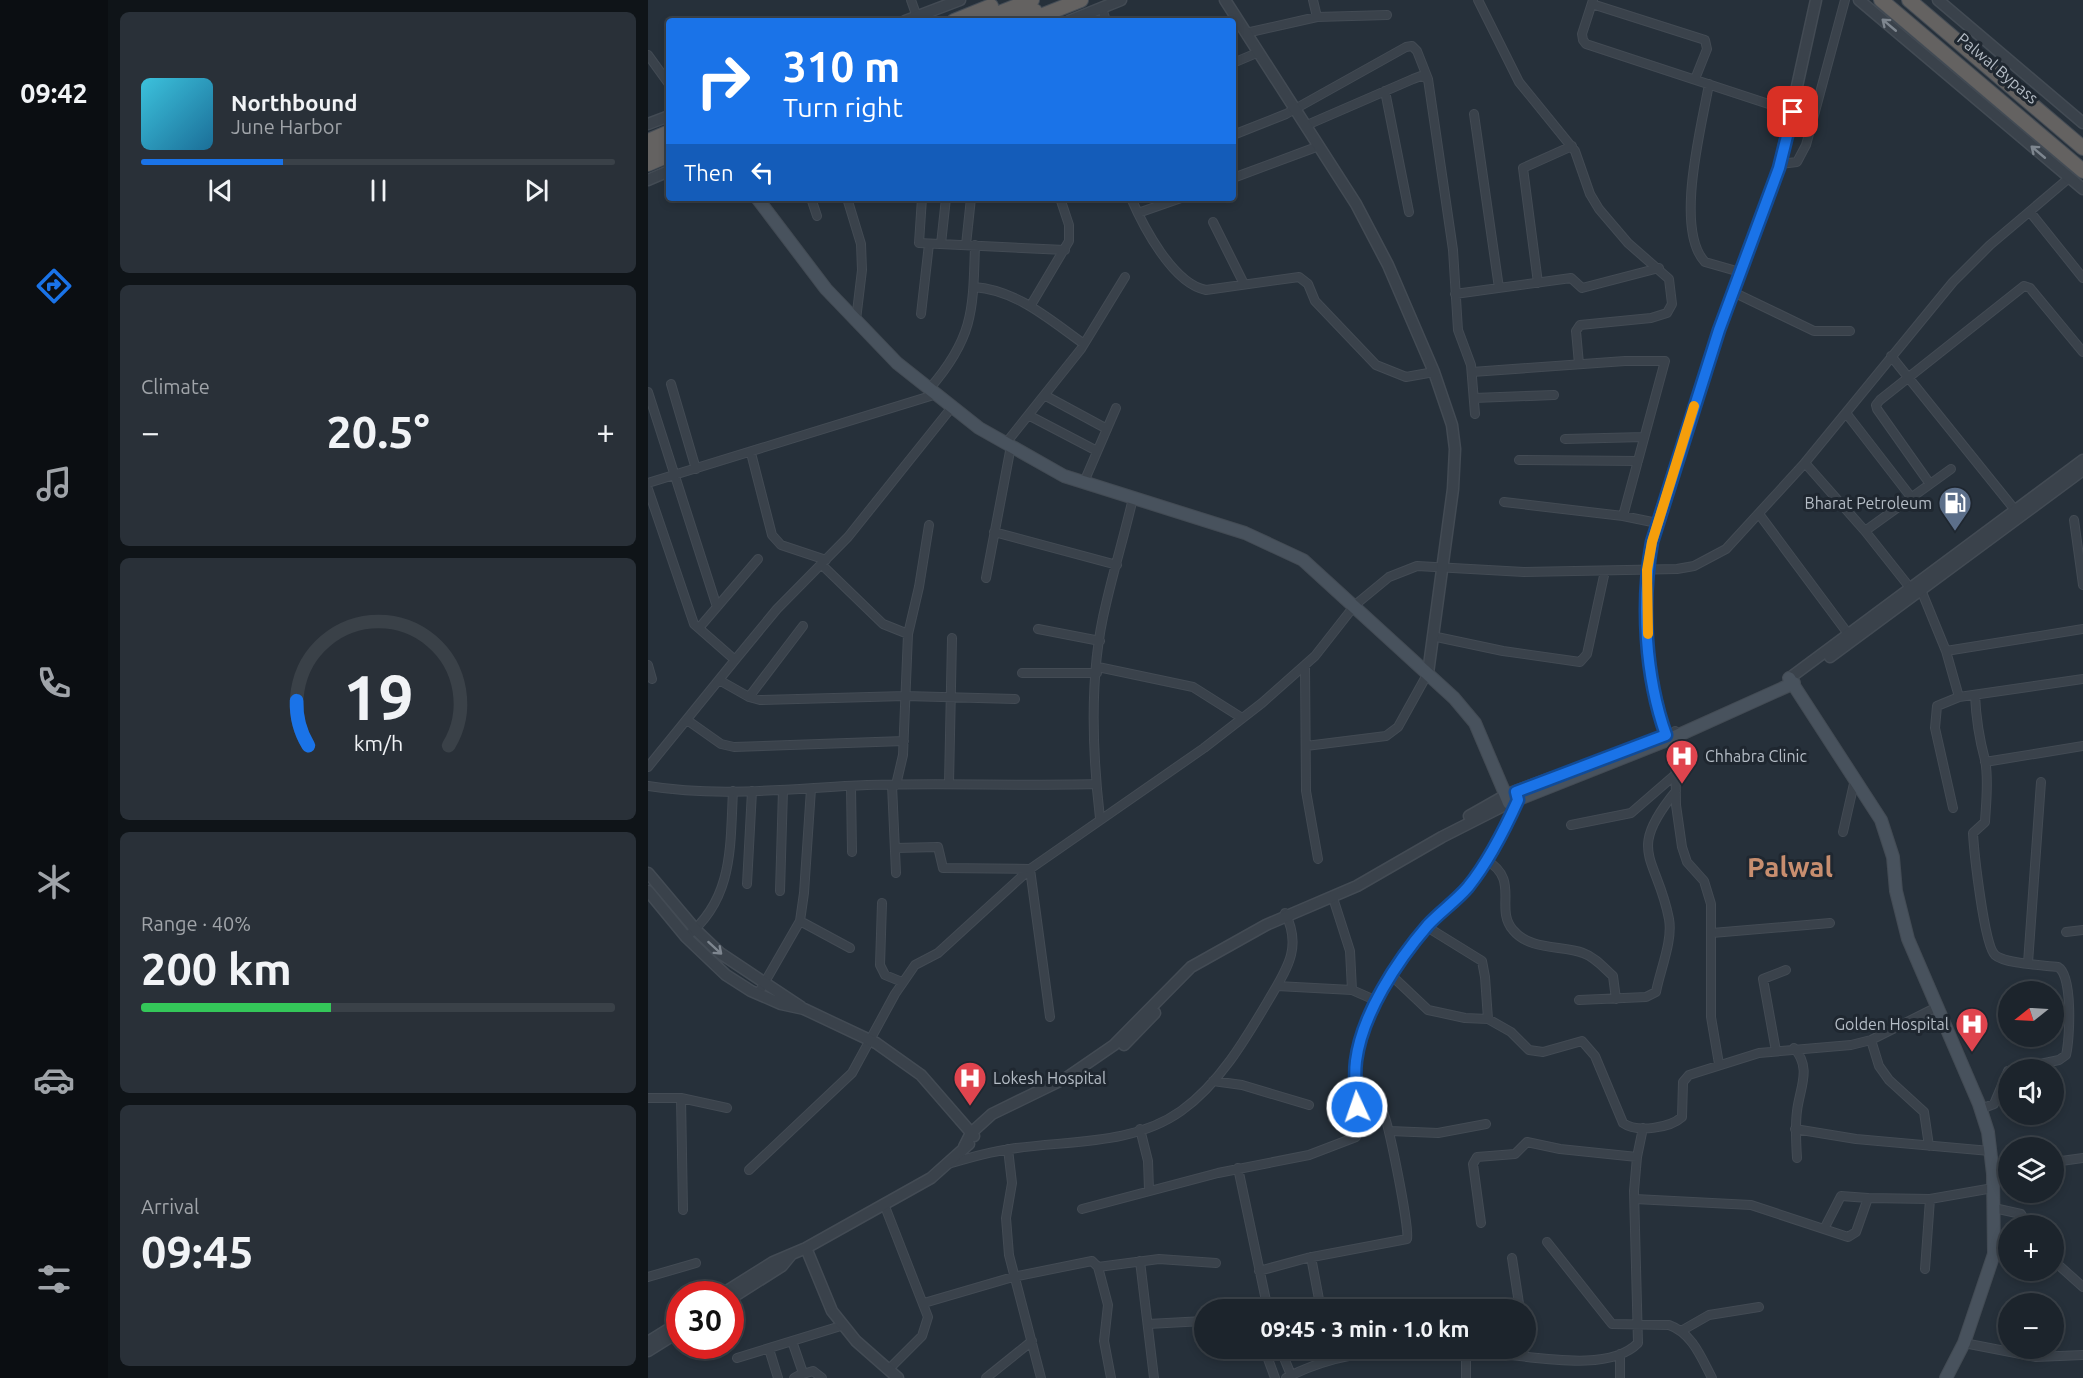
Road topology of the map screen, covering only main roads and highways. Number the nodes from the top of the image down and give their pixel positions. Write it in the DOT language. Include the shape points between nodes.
graph roads {
  1 [pos="1007,0"];
  2 [pos="1032,0"];
  3 [pos="1062,0"];
  4 [pos="1081,0"];
  5 [pos="1881,0"];
  6 [pos="1891,0"];
  7 [pos="1909,0"];
  8 [pos="1922,0"];
  9 [pos="962,18"];
  10 [pos="987,18"];
  11 [pos="1017,18"];
  12 [pos="1036,18"];
  13 [pos="666,133"];
  14 [pos="2083,137"];
  15 [pos="648,141"];
  16 [pos="666,145"];
  17 [pos="2083,148"];
  18 [pos="648,152"];
  19 [pos="666,156"];
  20 [pos="666,162"];
  21 [pos="2083,162"];
  22 [pos="648,164"];
  23 [pos="648,169"];
  24 [pos="2083,171"];
  25 [pos="759,201"];
  26 [pos="1946,1378"];
  1 -- 9 [label="highway"];
  2 -- 10 [label="highway"];
  3 -- 11 [label="highway"];
  4 -- 12 [label="highway"];
  5 -- 24 [label="highway"];
  6 -- 21 [label="highway, Palwal Bypass"];
  7 -- 17 [label="highway, Palwal Bypass"];
  8 -- 14 [label="highway"];
  13 -- 15 [label="highway"];
  16 -- 18 [label="highway"];
  19 -- 22 [label="highway"];
  20 -- 23 [label="highway"];
  25 -- 26 [label="main road" via="826,289 897,363 979,428 1064,476 1245,533 1303,560 1454,698 1475,723 1512,798 1671,736 1793,680 1881,820 1888,837 1908,939 1981,1110 1990,1151 1994,1254 1964,1343"];
}
